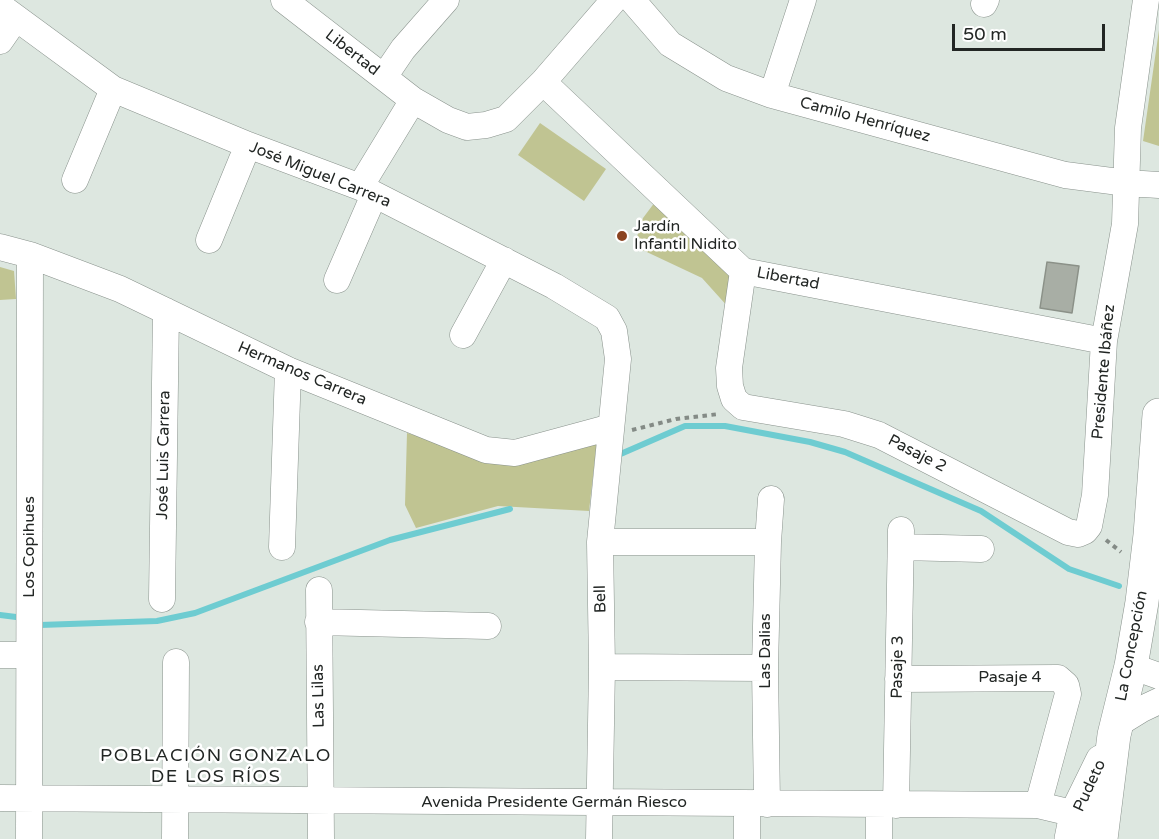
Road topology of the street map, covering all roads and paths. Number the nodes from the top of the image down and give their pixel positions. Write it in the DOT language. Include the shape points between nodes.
graph roads {
  1 [pos="446,0"];
  2 [pos="614,0"];
  3 [pos="632,0"];
  4 [pos="803,0"];
  5 [pos="1146,0"];
  6 [pos="298,4"];
  7 [pos="8,12"];
  8 [pos="0,41"];
  9 [pos="384,77"];
  10 [pos="543,82"];
  11 [pos="113,89"];
  12 [pos="772,95"];
  13 [pos="413,100"];
  14 [pos="248,145"];
  15 [pos="75,180"];
  16 [pos="1127,183"];
  17 [pos="1159,185"];
  18 [pos="367,191"];
  19 [pos="210,240"];
  20 [pos="0,247"];
  21 [pos="30,255"];
  22 [pos="504,260"];
  23 [pos="743,271"];
  24 [pos="337,280"];
  25 [pos="166,311"];
  26 [pos="463,335"];
  27 [pos="1104,341"];
  28 [pos="618,359"];
  29 [pos="288,370"];
  30 [pos="734,399"];
  31 [pos="1159,415"];
  32 [pos="610,427"];
  33 [pos="771,499"];
  34 [pos="1089,526"];
  35 [pos="600,542"];
  36 [pos="768,542"];
  37 [pos="282,547"];
  38 [pos="981,549"];
  39 [pos="1145,571"];
  40 [pos="319,590"];
  41 [pos="162,599"];
  42 [pos="318,622"];
  43 [pos="488,626"];
  44 [pos="0,655"];
  45 [pos="29,655"];
  46 [pos="176,662"];
  47 [pos="602,667"];
  48 [pos="765,668"];
  49 [pos="1145,671"];
  50 [pos="898,679"];
  51 [pos="1159,701"];
  52 [pos="1115,730"];
  53 [pos="0,798"];
  54 [pos="29,798"];
  55 [pos="175,800"];
  56 [pos="320,801"];
  57 [pos="600,803"];
  58 [pos="757,804"];
  59 [pos="888,805"];
  60 [pos="1038,805"];
  61 [pos="1088,830"];
  62 [pos="29,839"];
  63 [pos="175,839"];
  64 [pos="321,839"];
  65 [pos="599,839"];
  66 [pos="747,839"];
  67 [pos="879,839"];
  1 -- 9 [label="street"];
  2 -- 10 [label="street, Libertad"];
  3 -- 12 [label="street, Camilo Henríquez" via="670,44 726,78"];
  4 -- 12 [label="street"];
  5 -- 16 [label="street, Presidente Ibáñez" via="1128,128"];
  6 -- 9 [label="street, Libertad"];
  7 -- 8 [label="street"];
  7 -- 11 [label="street, José Miguel Carrera"];
  9 -- 13 [label="street, Libertad"];
  10 -- 13 [label="street, Libertad" via="506,119 486,125 467,127"];
  10 -- 23 [label="street, Libertad"];
  11 -- 14 [label="street, José Miguel Carrera"];
  11 -- 15 [label="street"];
  12 -- 16 [label="street, Camilo Henríquez" via="1065,175"];
  13 -- 18 [label="street"];
  14 -- 18 [label="street, José Miguel Carrera"];
  14 -- 19 [label="street"];
  16 -- 17 [label="street"];
  16 -- 27 [label="street, Presidente Ibáñez" via="1125,224"];
  18 -- 22 [label="street, José Miguel Carrera"];
  18 -- 24 [label="street"];
  20 -- 21 [label="street, Hermanos Carrera"];
  21 -- 25 [label="street, Hermanos Carrera"];
  21 -- 45 [label="street, Los Copihues"];
  22 -- 26 [label="street"];
  22 -- 28 [label="street, José Miguel Carrera" via="607,318 614,331"];
  23 -- 27 [label="street, Libertad"];
  23 -- 30 [label="street" via="729,368"];
  25 -- 29 [label="street, Hermanos Carrera"];
  25 -- 41 [label="street, José Luis Carrera"];
  27 -- 34 [label="street, Presidente Ibáñez" via="1095,495"];
  28 -- 32 [label="street, Bell"];
  29 -- 32 [label="street, Hermanos Carrera" via="486,450 514,453"];
  29 -- 37 [label="street"];
  30 -- 32 [label="path" via="725,414 676,419 632,430"];
  30 -- 34 [label="street, Pasaje 2" via="743,407 844,424 879,435 1068,532 1078,534"];
  31 -- 39 [label="main road, La Concepción"];
  32 -- 35 [label="street, Bell"];
  33 -- 36 [label="street, Las Dalias"];
  34 -- 39 [label="path"];
  35 -- 36 [label="street"];
  35 -- 47 [label="street, Bell"];
  36 -- 48 [label="street, Las Dalias"];
  38 -- 50 [label="street, Pasaje 3" via="901,538"];
  39 -- 49 [label="main road, La Concepción"];
  40 -- 42 [label="street, Las Lilas"];
  42 -- 43 [label="street"];
  42 -- 56 [label="street, Las Lilas"];
  44 -- 45 [label="street"];
  45 -- 54 [label="street, Los Copihues"];
  46 -- 55 [label="street"];
  47 -- 48 [label="street"];
  47 -- 57 [label="street, Bell"];
  48 -- 58 [label="street, Las Dalias"];
  49 -- 52 [label="main road, La Concepción"];
  50 -- 59 [label="street, Pasaje 3"];
  50 -- 60 [label="street, Pasaje 4" via="1058,678 1066,685 1068,694"];
  51 -- 52 [label="street"];
  52 -- 61 [label="main road, Pudeto"];
  53 -- 54 [label="street, Avenida Presidente Germán Riesco"];
  54 -- 55 [label="street, Avenida Presidente Germán Riesco"];
  54 -- 62 [label="street, Los Copihues"];
  55 -- 56 [label="street, Avenida Presidente Germán Riesco"];
  55 -- 63 [label="street"];
  56 -- 57 [label="street, Avenida Presidente Germán Riesco"];
  56 -- 64 [label="street, Las Lilas"];
  57 -- 58 [label="street, Avenida Presidente Germán Riesco"];
  57 -- 65 [label="street, Bell"];
  58 -- 59 [label="street, Avenida Presidente Germán Riesco"];
  58 -- 66 [label="street, Las Dalias"];
  59 -- 60 [label="street, Avenida Presidente Germán Riesco"];
  59 -- 67 [label="street, Pasaje 3"];
  60 -- 61 [label="street, Avenida Presidente Germán Riesco"];
}
